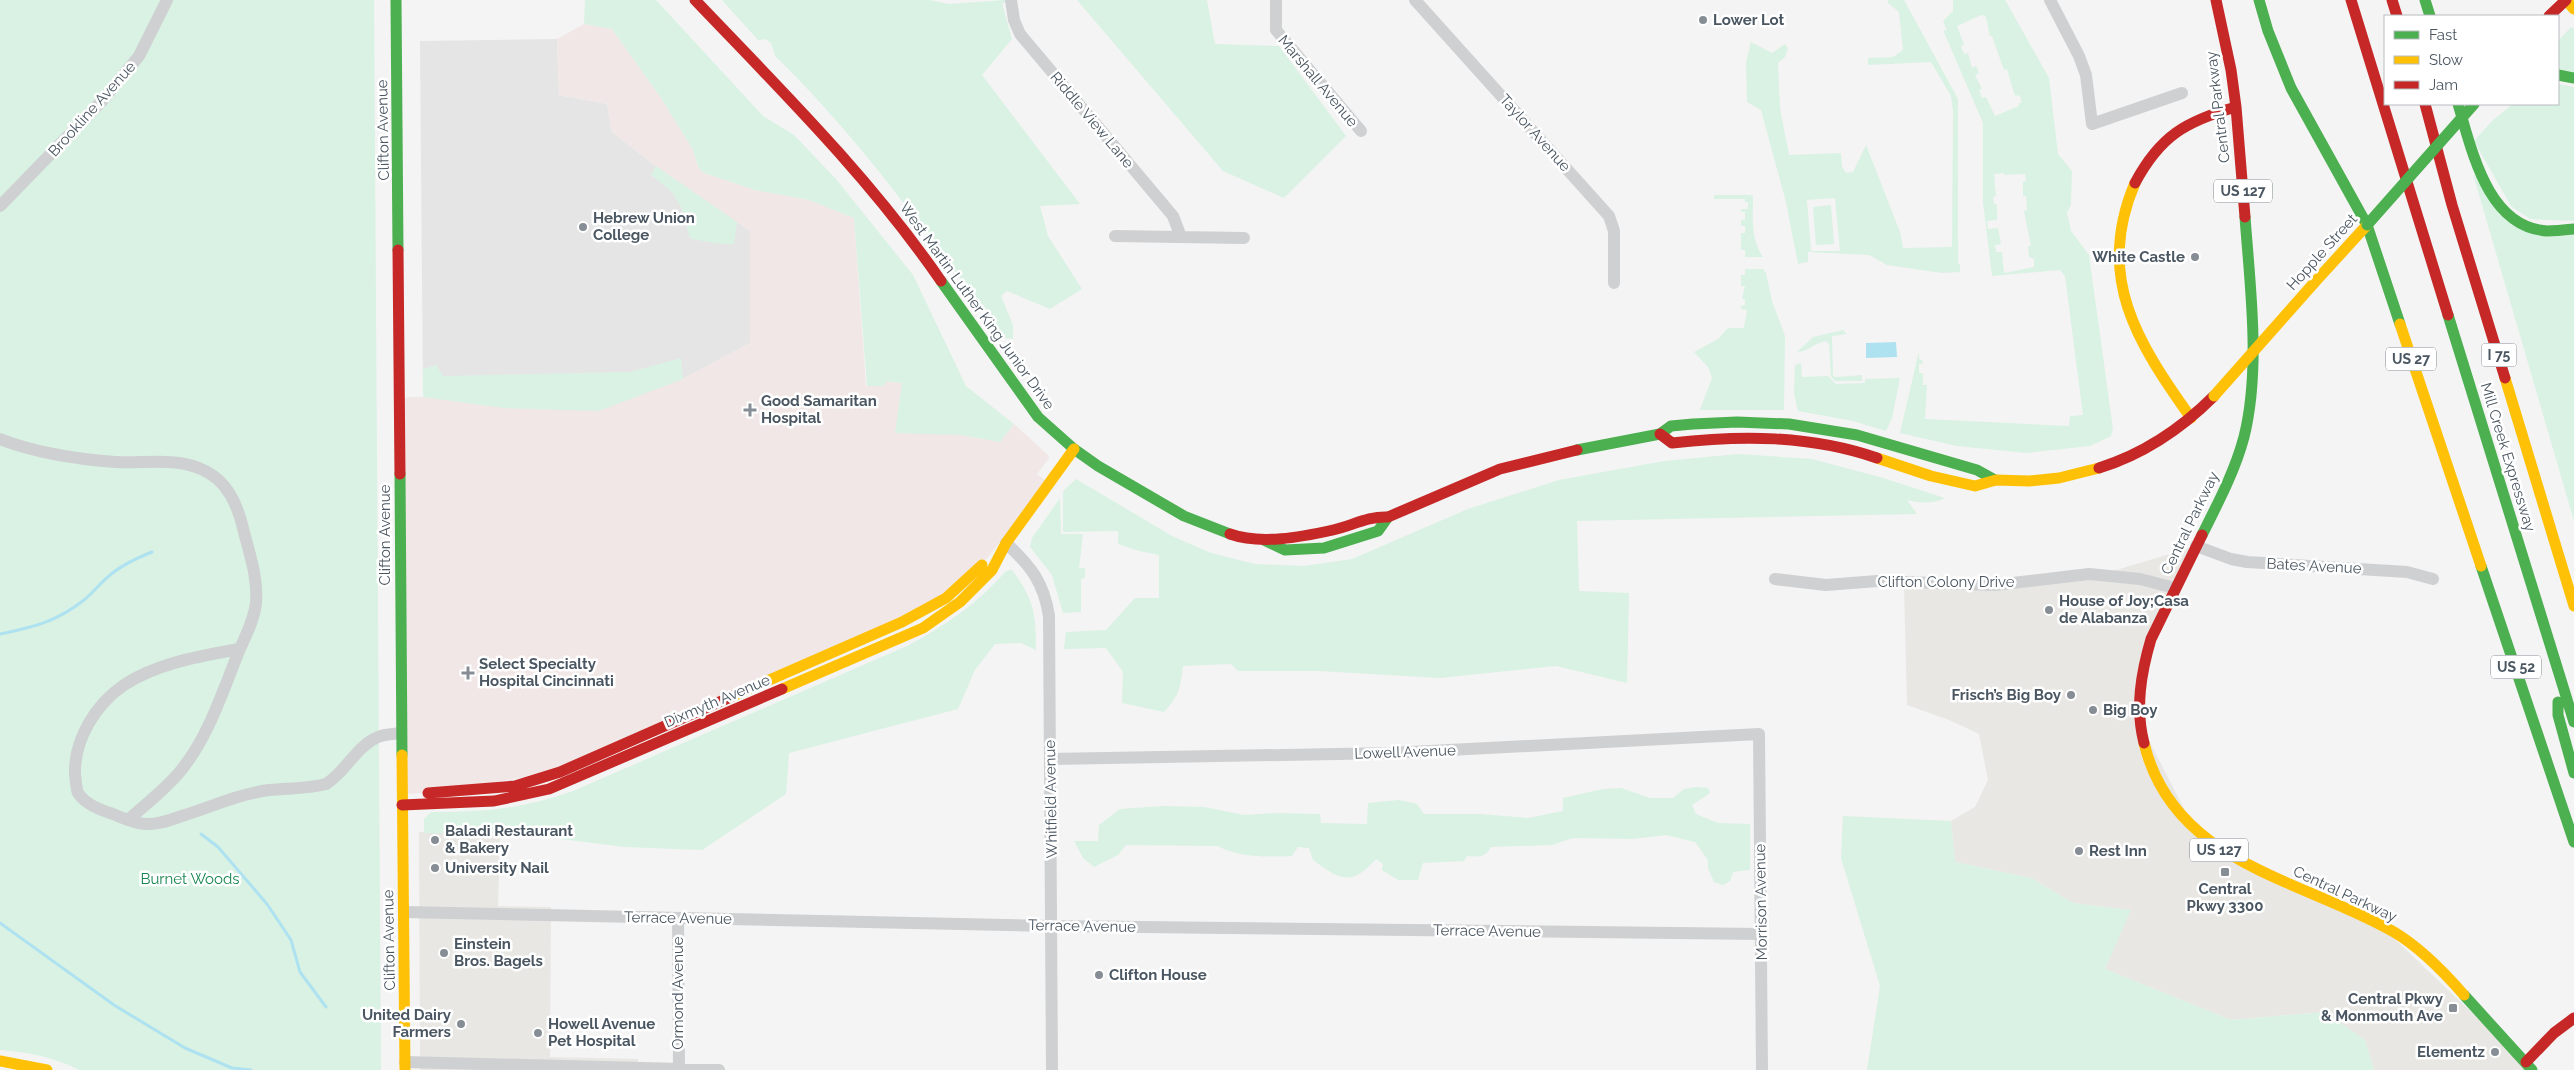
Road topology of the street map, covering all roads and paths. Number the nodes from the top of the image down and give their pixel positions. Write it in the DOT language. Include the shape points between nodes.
graph roads {
  1 [pos="167,0"];
  2 [pos="396,0"];
  3 [pos="695,0"];
  4 [pos="1011,0"];
  5 [pos="1276,0"];
  6 [pos="1415,0"];
  7 [pos="2050,0"];
  8 [pos="2216,0"];
  9 [pos="2259,0"];
  10 [pos="2351,0"];
  11 [pos="2392,0"];
  12 [pos="2425,0"];
  13 [pos="2566,0"];
  14 [pos="2574,9"];
  15 [pos="2397,15"];
  16 [pos="2430,15"];
  17 [pos="2550,15"];
  18 [pos="2559,75"];
  19 [pos="2574,78"];
  20 [pos="2182,93"];
  21 [pos="2424,105"];
  22 [pos="2458,105"];
  23 [pos="2473,105"];
  24 [pos="2236,107"];
  25 [pos="1361,131"];
  26 [pos="0,206"];
  27 [pos="2367,225"];
  28 [pos="2574,229"];
  29 [pos="1115,236"];
  30 [pos="1181,237"];
  31 [pos="1244,238"];
  32 [pos="1614,283"];
  33 [pos="2191,418"];
  34 [pos="1660,434"];
  35 [pos="0,439"];
  36 [pos="1074,449"];
  37 [pos="1995,480"];
  38 [pos="2457,492"];
  39 [pos="1006,544"];
  40 [pos="2196,546"];
  41 [pos="2433,578"];
  42 [pos="1775,579"];
  43 [pos="2175,588"];
  44 [pos="2574,606"];
  45 [pos="239,649"];
  46 [pos="2558,671"];
  47 [pos="2574,722"];
  48 [pos="401,733"];
  49 [pos="1758,734"];
  50 [pos="1050,759"];
  51 [pos="2574,773"];
  52 [pos="402,799"];
  53 [pos="128,820"];
  54 [pos="2574,842"];
  55 [pos="404,912"];
  56 [pos="678,918"];
  57 [pos="1052,926"];
  58 [pos="1762,934"];
  59 [pos="2574,1018"];
  60 [pos="0,1061"];
  61 [pos="405,1066"];
  62 [pos="2529,1066"];
  63 [pos="679,1069"];
  64 [pos="47,1070"];
  65 [pos="719,1070"];
  66 [pos="1052,1070"];
  67 [pos="1762,1070"];
  1 -- 26 [label="street, Brookline Avenue" via="139,56 102,101"];
  2 -- 48 [label="main road, Clifton Avenue"];
  3 -- 36 [label="main road, West Martin Luther King Junior Drive" via="849,164 916,244 1022,397"];
  4 -- 30 [label="street, Riddle View Lane" via="1020,34 1173,216"];
  5 -- 25 [label="street, Marshall Avenue" via="1276,30"];
  6 -- 32 [label="street, Taylor Avenue" via="1609,216 1614,231"];
  7 -- 20 [label="street" via="2086,75 2092,124"];
  8 -- 24 [label="main road, Central Parkway"];
  9 -- 27 [label="main road" via="2276,57 2314,135"];
  10 -- 46 [label="main road, Mill Creek Expressway / I 75"];
  11 -- 15 [label="main road"];
  12 -- 16 [label="main road"];
  13 -- 14 [label="main road"];
  13 -- 17 [label="main road"];
  18 -- 19 [label="main road"];
  21 -- 44 [label="main road, Mill Creek Expressway / I 75"];
  22 -- 28 [label="main road" via="2485,185 2505,212 2531,227 2563,231"];
  23 -- 27 [label="main road, Hopple Street, bridge"];
  24 -- 33 [label="main road" via="2188,124 2156,150 2132,190 2121,226 2118,265 2126,305 2169,387"];
  24 -- 40 [label="main road, Central Parkway / US 127" via="2254,375 2236,461"];
  27 -- 33 [label="main road, Hopple Street, bridge"];
  27 -- 38 [label="main road, US 27"];
  29 -- 30 [label="street"];
  30 -- 31 [label="street"];
  33 -- 37 [label="main road, West Martin Luther King Junior Drive" via="2162,440 2103,468 2054,479"];
  34 -- 36 [label="main road, West Martin Luther King Junior Drive" via="1500,468 1388,517 1378,531 1324,548 1285,550 1264,540 1233,535 1198,522"];
  34 -- 37 [label="main road, West Martin Luther King Junior Drive" via="1672,443 1726,438 1789,440 1847,449 1950,481 1977,486"];
  34 -- 37 [label="main road, West Martin Luther King Junior Drive" via="1671,426 1719,422 1760,422 1829,429 1977,470"];
  35 -- 45 [label="street" via="31,449 89,459 172,462 201,469 216,478 238,508 256,576 252,624"];
  36 -- 39 [label="main road, Dixmyth Avenue"];
  38 -- 54 [label="main road, US 52"];
  39 -- 50 [label="street, Whitfield Avenue" via="1033,571 1044,589 1047,603"];
  39 -- 52 [label="main road, Dixmyth Avenue" via="1000,560 968,596 923,628 549,789 482,803"];
  40 -- 41 [label="street, Bates Avenue" via="2247,562 2399,571"];
  40 -- 43 [label="main road, Central Parkway / US 127"];
  42 -- 43 [label="street, Clifton Colony Drive" via="1826,585 1877,581 1995,585 2089,574 2140,579"];
  43 -- 62 [label="main road, Central Parkway / US 127" via="2145,658 2139,703 2145,750 2166,798 2196,832 2224,853 2378,923 2417,948 2436,964"];
  45 -- 53 [label="street" via="213,716 194,751 162,791"];
  45 -- 53 [label="street" via="198,656 146,674 109,697 91,720 75,767 78,792 90,804"];
  46 -- 47 [label="main road, Mill Creek Expressway / I 75"];
  46 -- 51 [label="main road" via="2558,715"];
  48 -- 52 [label="main road, Clifton Avenue"];
  48 -- 53 [label="street" via="378,736 326,784 257,793 161,823"];
  49 -- 50 [label="street, Lowell Avenue" via="1391,753"];
  49 -- 58 [label="street, Morrison Avenue"];
  50 -- 57 [label="street, Whitfield Avenue"];
  52 -- 55 [label="main road, Clifton Avenue"];
  55 -- 56 [label="street, Terrace Avenue"];
  55 -- 61 [label="main road, Clifton Avenue"];
  56 -- 57 [label="street, Terrace Avenue"];
  56 -- 63 [label="street, Ormond Avenue"];
  57 -- 58 [label="street, Terrace Avenue"];
  57 -- 66 [label="street, Whitfield Avenue"];
  58 -- 67 [label="street, Morrison Avenue"];
  59 -- 62 [label="main road" via="2554,1033"];
  60 -- 64 [label="main road"];
  61 -- 63 [label="street"];
  63 -- 65 [label="street"];
}
